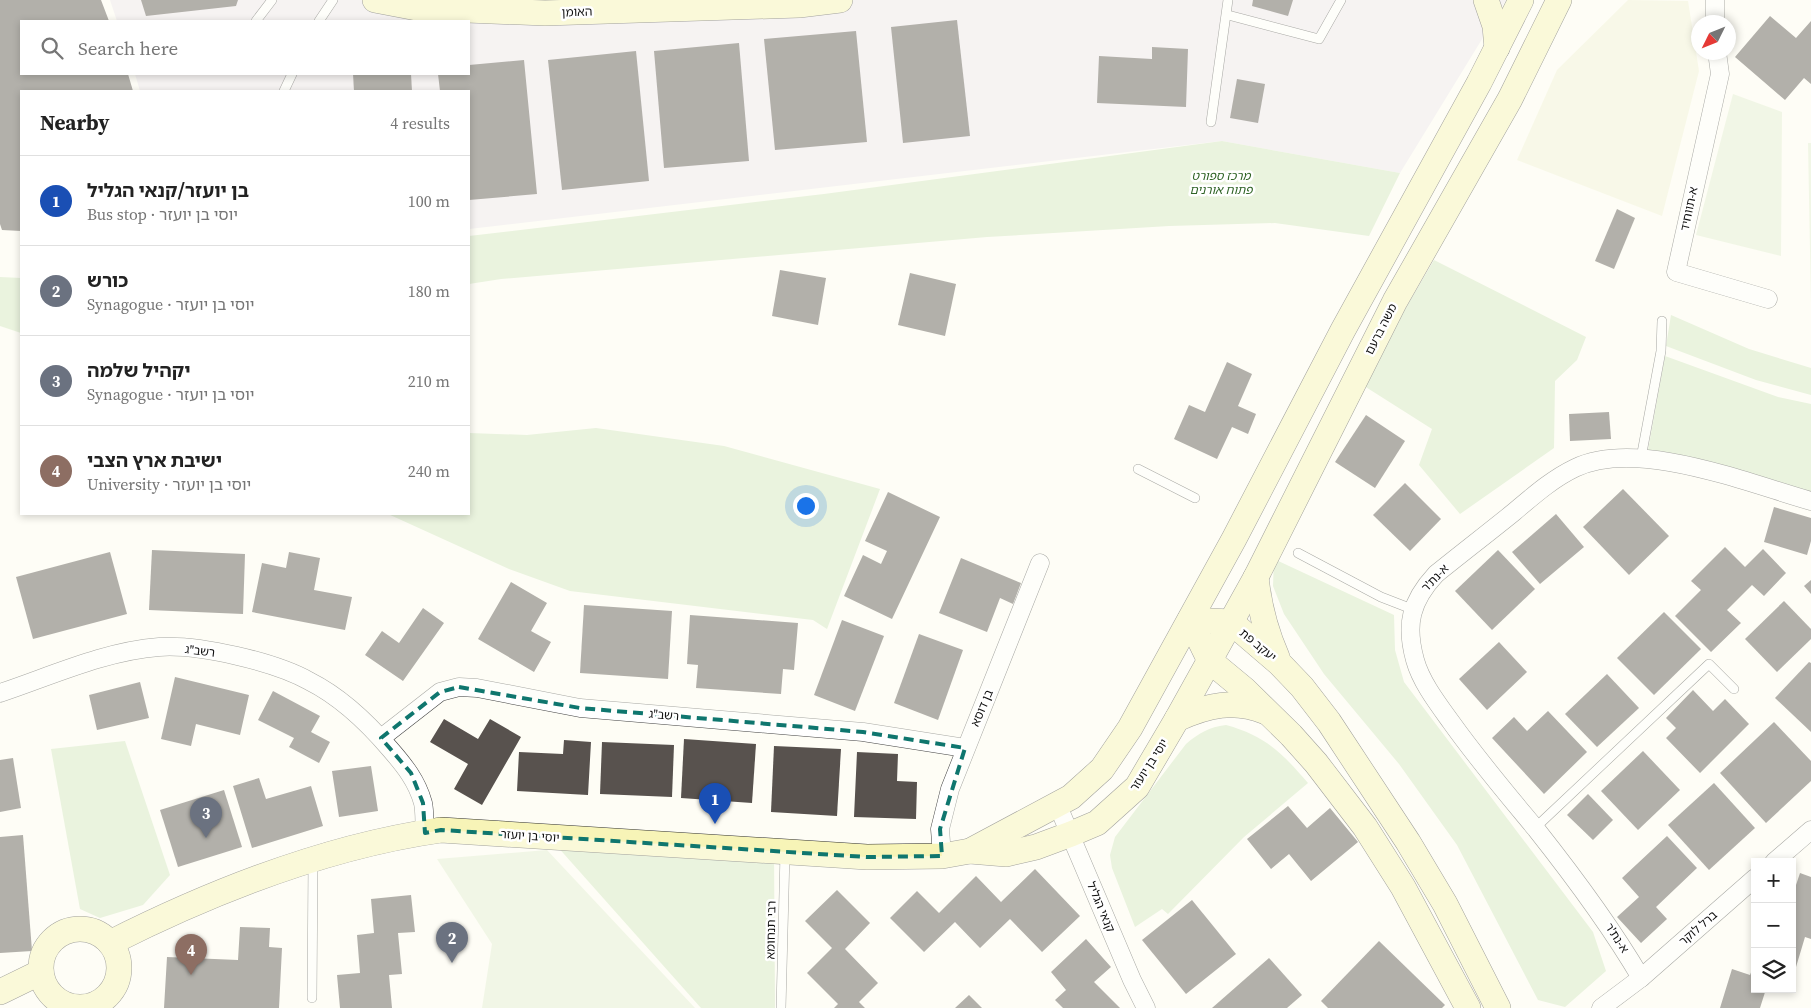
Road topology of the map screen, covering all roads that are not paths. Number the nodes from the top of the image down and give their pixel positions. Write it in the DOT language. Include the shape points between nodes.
graph roads {
  1 [pos="272,0"];
  2 [pos="333,0"];
  3 [pos="375,0"];
  4 [pos="840,0"];
  5 [pos="1228,0"];
  6 [pos="1341,0"];
  7 [pos="1486,0"];
  8 [pos="1521,0"];
  9 [pos="1559,0"];
  10 [pos="1715,0"];
  11 [pos="1228,15"];
  12 [pos="1715,15"];
  13 [pos="257,20"];
  14 [pos="320,20"];
  15 [pos="1497,48"];
  16 [pos="1718,60"];
  17 [pos="292,75"];
  18 [pos="284,90"];
  19 [pos="1211,122"];
  20 [pos="1768,299"];
  21 [pos="1662,321"];
  22 [pos="1641,458"];
  23 [pos="1138,469"];
  24 [pos="1195,498"];
  25 [pos="1811,501"];
  26 [pos="1298,553"];
  27 [pos="1040,563"];
  28 [pos="1256,577"];
  29 [pos="1412,609"];
  30 [pos="1190,620"];
  31 [pos="1231,622"];
  32 [pos="1210,660"];
  33 [pos="1280,664"];
  34 [pos="1734,689"];
  35 [pos="0,693"];
  36 [pos="1270,714"];
  37 [pos="1178,719"];
  38 [pos="381,738"];
  39 [pos="965,748"];
  40 [pos="1058,806"];
  41 [pos="1535,828"];
  42 [pos="1811,830"];
  43 [pos="425,833"];
  44 [pos="1070,834"];
  45 [pos="970,851"];
  46 [pos="785,852"];
  47 [pos="942,856"];
  48 [pos="1779,858"];
  49 [pos="313,861"];
  50 [pos="1751,882"];
  51 [pos="110,943"];
  52 [pos="41,972"];
  53 [pos="1641,978"];
  54 [pos="0,992"];
  55 [pos="312,998"];
  56 [pos="89,1007"];
  57 [pos="782,1008"];
  58 [pos="1146,1008"];
  59 [pos="1468,1008"];
  60 [pos="1498,1008"];
  61 [pos="1602,1008"];
  62 [pos="1616,1008"];
  1 -- 13 [label="lane"];
  2 -- 14 [label="lane"];
  3 -- 4 [label="main road, האומן" via="417,8 545,13 799,5"];
  5 -- 11 [label="lane"];
  6 -- 11 [label="lane" via="1319,39"];
  7 -- 15 [label="main road" via="1495,26"];
  8 -- 15 [label="main road"];
  9 -- 28 [label="main road, משה ברעם" via="1510,100 1395,301"];
  10 -- 12 [label="street"];
  11 -- 19 [label="lane"];
  15 -- 30 [label="main road"];
  16 -- 20 [label="street, א-תווחיד" via="1720,74 1676,272"];
  17 -- 18 [label="lane"];
  21 -- 22 [label="lane" via="1661,351"];
  22 -- 25 [label="street, א-נת'ר" via="1711,473"];
  22 -- 29 [label="street, א-נת'ר" via="1602,459 1576,468 1552,482 1436,574 1422,589"];
  23 -- 24 [label="lane"];
  26 -- 29 [label="lane" via="1381,597"];
  27 -- 39 [label="street, בן דוסא"];
  28 -- 31 [label="main road, משה ברעם"];
  28 -- 33 [label="main road" via="1264,628"];
  29 -- 41 [label="street, א-נת'ר" via="1409,632 1415,662 1435,700 1487,773"];
  30 -- 31 [label="main road, יעקב פת"];
  30 -- 32 [label="main road"];
  30 -- 40 [label="main road, יוסי בן יועזר" via="1116,752 1087,785"];
  31 -- 32 [label="main road, משה ברעם"];
  31 -- 33 [label="main road, יעקב פת"];
  32 -- 36 [label="main road"];
  32 -- 37 [label="main road, יוסי בן יועזר"];
  33 -- 60 [label="main road, יעקב פת" via="1329,722 1408,842 1445,904"];
  34 -- 41 [label="lane" via="1709,664"];
  35 -- 38 [label="street, רשב\"ג" via="91,662 135,651 160,647 193,649 237,656 308,680 361,717"];
  36 -- 37 [label="main road" via="1244,705 1226,704 1211,706"];
  36 -- 59 [label="main road" via="1316,763 1365,827 1403,887"];
  37 -- 44 [label="main road, יוסי בן יועזר" via="1137,786 1097,823"];
  38 -- 39 [label="street, רשב\"ג" via="440,692 459,687 580,708 863,732"];
  38 -- 43 [label="street, רשב\"ג" via="411,773 423,803"];
  39 -- 47 [label="street, בן דוסא" via="940,829"];
  40 -- 44 [label="street, קנאי הגליל"];
  40 -- 45 [label="main road, יוסי בן יועזר"];
  41 -- 53 [label="street, א-נת'ר" via="1588,895"];
  42 -- 48 [label="street"];
  43 -- 46 [label="main road, יוסי בן יועזר" via="441,830"];
  43 -- 49 [label="main road, יוסי בן יועזר"];
  44 -- 45 [label="main road, יוסי בן יועזר" via="1006,854"];
  44 -- 58 [label="street, קנאי הגליל"];
  45 -- 47 [label="main road, יוסי בן יועזר"];
  46 -- 47 [label="main road, יוסי בן יועזר" via="867,857"];
  46 -- 57 [label="lane, רבי תנחומא"];
  49 -- 51 [label="main road, יוסי בן יועזר" via="188,906"];
  49 -- 55 [label="lane"];
  50 -- 53 [label="street, ברל לוקר"];
  51 -- 52 [label="main road" via="92,931 71,930 48,945 42,958"];
  51 -- 56 [label="main road" via="119,967 117,981 111,992"];
  52 -- 54 [label="main road"];
  52 -- 56 [label="main road" via="44,984 57,999 76,1007"];
  53 -- 61 [label="street, ברל לוקר"];
  53 -- 62 [label="street, ברל לוקר"];
}
